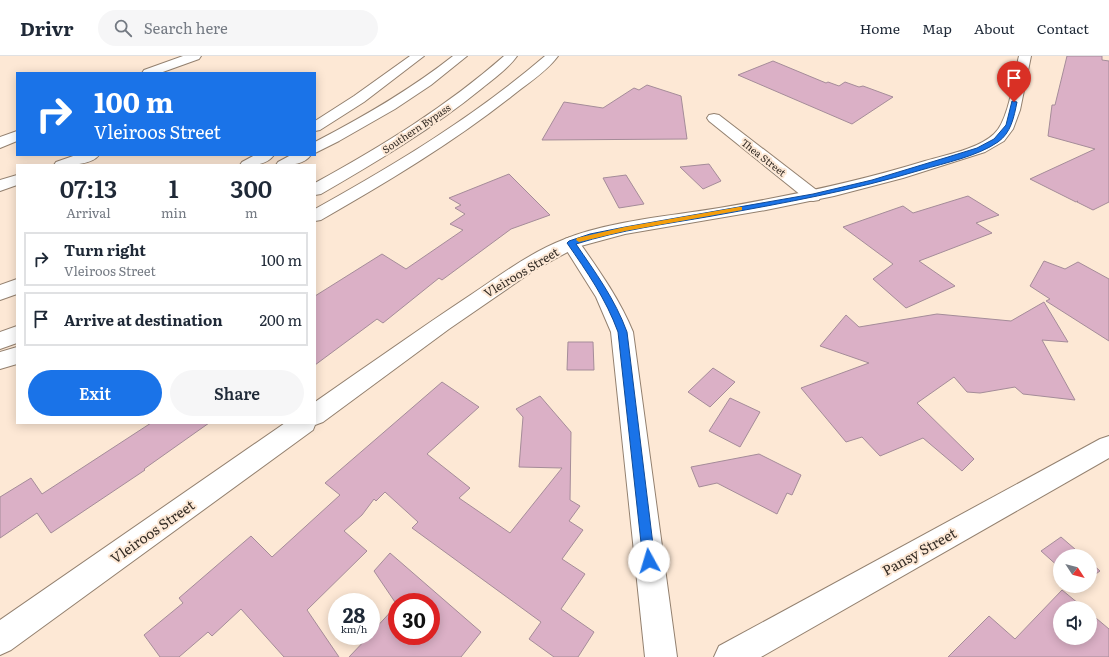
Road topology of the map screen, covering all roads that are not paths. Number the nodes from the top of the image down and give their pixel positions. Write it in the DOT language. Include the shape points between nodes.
graph roads {
  1 [pos="195,56"];
  2 [pos="418,56"];
  3 [pos="461,56"];
  4 [pos="511,56"];
  5 [pos="552,56"];
  6 [pos="1025,56"];
  7 [pos="151,72"];
  8 [pos="714,118"];
  9 [pos="316,126"];
  10 [pos="16,135"];
  11 [pos="0,143"];
  12 [pos="316,147"];
  13 [pos="87,156"];
  14 [pos="264,156"];
  15 [pos="301,156"];
  16 [pos="66,161"];
  17 [pos="250,164"];
  18 [pos="286,164"];
  19 [pos="16,180"];
  20 [pos="0,186"];
  21 [pos="316,189"];
  22 [pos="813,196"];
  23 [pos="316,215"];
  24 [pos="571,243"];
  25 [pos="16,286"];
  26 [pos="0,293"];
  27 [pos="16,334"];
  28 [pos="0,341"];
  29 [pos="16,355"];
  30 [pos="0,361"];
  31 [pos="316,414"];
  32 [pos="303,424"];
  33 [pos="1109,446"];
  34 [pos="0,638"];
  35 [pos="661,657"];
  36 [pos="730,657"];
  1 -- 7 [label="main road"];
  2 -- 9 [label="main road" via="372,91"];
  3 -- 12 [label="main road" via="416,89"];
  4 -- 21 [label="main road, Southern Bypass" via="465,95 427,122"];
  5 -- 23 [label="main road" via="510,93 446,138"];
  6 -- 22 [label="main road, Vleiroos Street" via="1011,120 996,140 980,149 900,174"];
  8 -- 22 [label="main road, Thea Street"];
  10 -- 11 [label="main road"];
  13 -- 16 [label="main road"];
  14 -- 17 [label="main road"];
  15 -- 18 [label="main road"];
  19 -- 20 [label="main road"];
  22 -- 24 [label="main road, Vleiroos Street" via="625,229"];
  24 -- 31 [label="main road, Vleiroos Street" via="529,265 494,288"];
  24 -- 35 [label="main road" via="605,293 622,332"];
  25 -- 26 [label="main road"];
  27 -- 28 [label="main road"];
  29 -- 30 [label="main road"];
  32 -- 34 [label="main road, Vleiroos Street"];
  33 -- 36 [label="main road, Pansy Street"];
}
